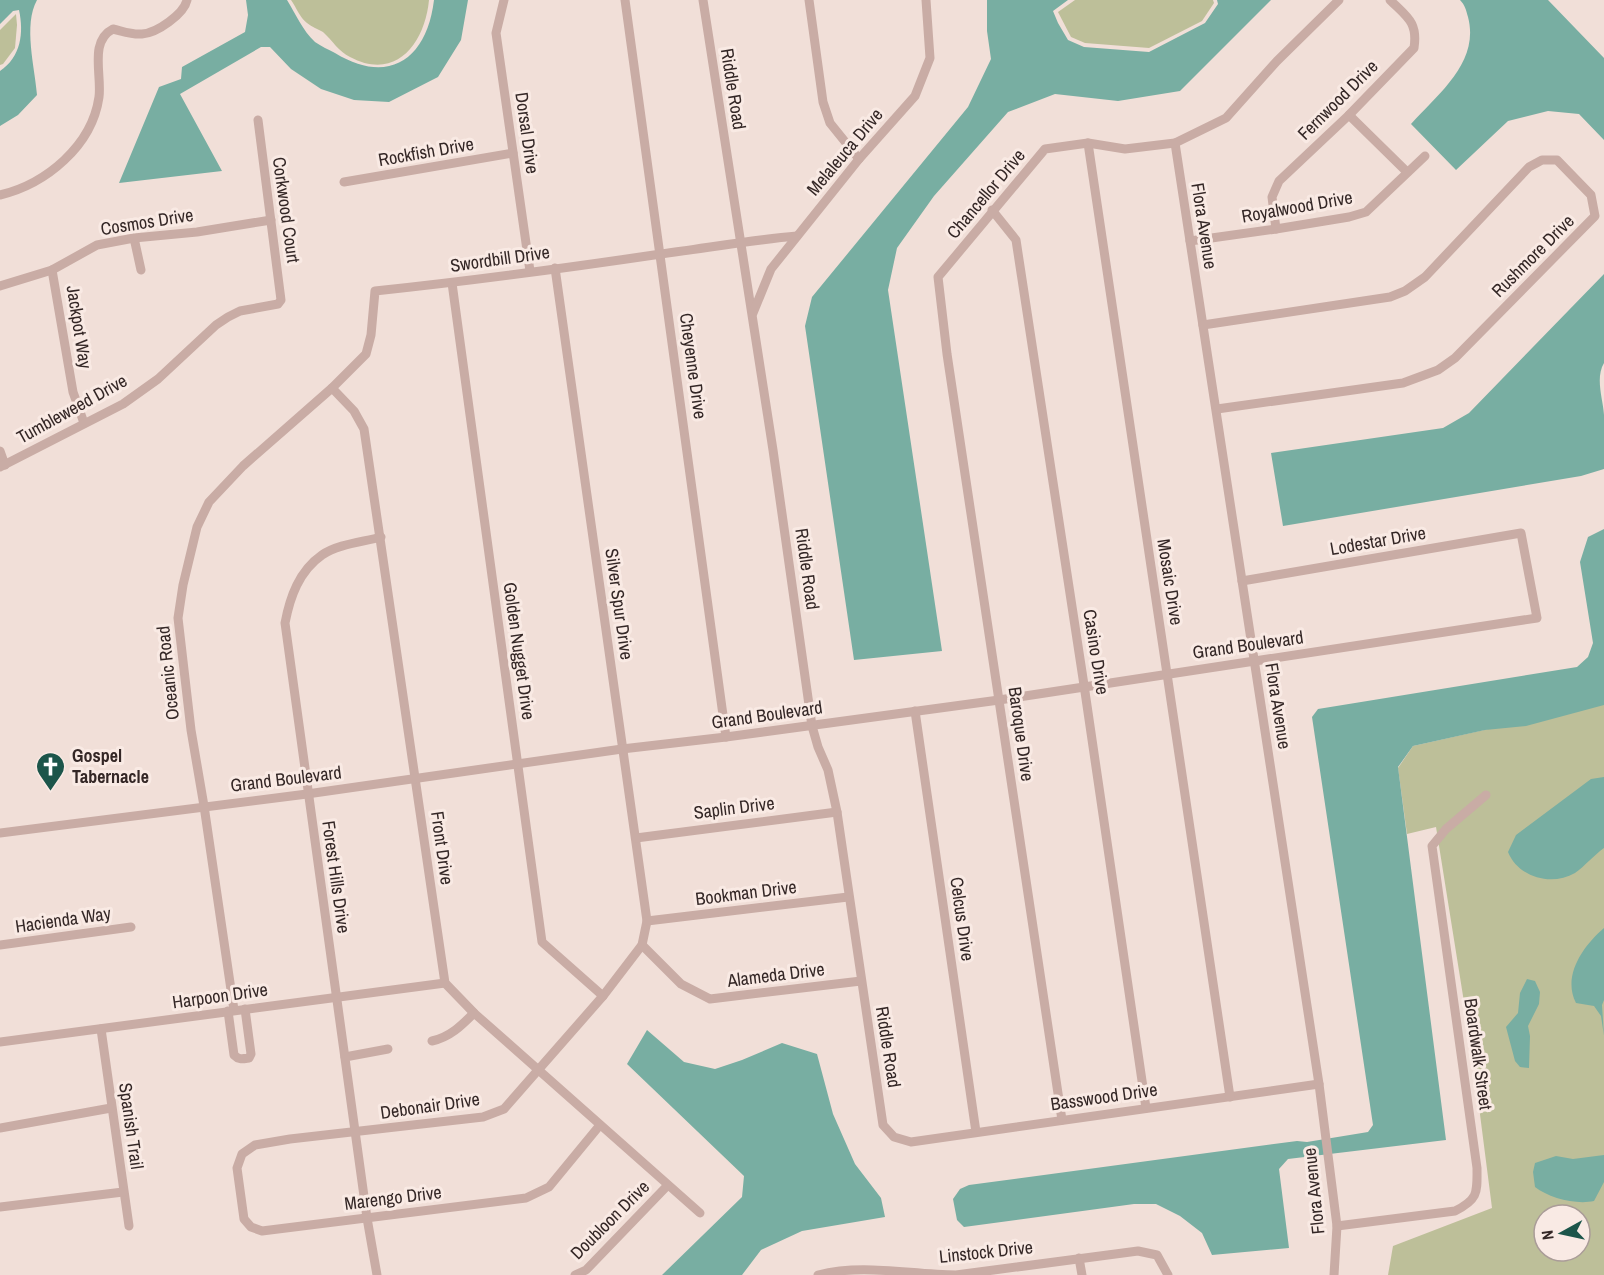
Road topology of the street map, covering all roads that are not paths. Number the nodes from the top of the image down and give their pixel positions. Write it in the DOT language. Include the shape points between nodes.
graph roads {
  1 [pos="187,0"];
  2 [pos="504,0"];
  3 [pos="625,0"];
  4 [pos="703,0"];
  5 [pos="809,0"];
  6 [pos="926,0"];
  7 [pos="1339,0"];
  8 [pos="1390,0"];
  9 [pos="1349,115"];
  10 [pos="258,120"];
  11 [pos="1088,143"];
  12 [pos="1175,144"];
  13 [pos="513,153"];
  14 [pos="1425,156"];
  15 [pos="859,159"];
  16 [pos="1407,172"];
  17 [pos="344,182"];
  18 [pos="0,195"];
  19 [pos="992,210"];
  20 [pos="271,220"];
  21 [pos="1276,229"];
  22 [pos="797,236"];
  23 [pos="134,238"];
  24 [pos="1190,241"];
  25 [pos="741,242"];
  26 [pos="661,255"];
  27 [pos="555,268"];
  28 [pos="52,270"];
  29 [pos="141,270"];
  30 [pos="530,271"];
  31 [pos="452,282"];
  32 [pos="0,286"];
  33 [pos="278,304"];
  34 [pos="752,315"];
  35 [pos="1203,325"];
  36 [pos="947,354"];
  37 [pos="332,388"];
  38 [pos="1217,409"];
  39 [pos="84,423"];
  40 [pos="0,452"];
  41 [pos="2,466"];
  42 [pos="381,537"];
  43 [pos="1242,581"];
  44 [pos="1537,618"];
  45 [pos="1255,662"];
  46 [pos="1167,673"];
  47 [pos="1084,685"];
  48 [pos="999,700"];
  49 [pos="915,711"];
  50 [pos="812,726"];
  51 [pos="726,737"];
  52 [pos="622,749"];
  53 [pos="518,764"];
  54 [pos="416,778"];
  55 [pos="307,794"];
  56 [pos="1485,795"];
  57 [pos="204,806"];
  58 [pos="837,812"];
  59 [pos="0,833"];
  60 [pos="636,838"];
  61 [pos="848,897"];
  62 [pos="647,921"];
  63 [pos="131,927"];
  64 [pos="0,945"];
  65 [pos="642,945"];
  66 [pos="861,981"];
  67 [pos="445,983"];
  68 [pos="603,996"];
  69 [pos="337,997"];
  70 [pos="245,1009"];
  71 [pos="231,1011"];
  72 [pos="474,1013"];
  73 [pos="102,1029"];
  74 [pos="432,1041"];
  75 [pos="0,1042"];
  76 [pos="388,1049"];
  77 [pos="345,1057"];
  78 [pos="540,1071"];
  79 [pos="1318,1084"];
  80 [pos="1230,1097"];
  81 [pos="111,1108"];
  82 [pos="1146,1108"];
  83 [pos="1062,1120"];
  84 [pos="600,1125"];
  85 [pos="0,1128"];
  86 [pos="976,1132"];
  87 [pos="356,1133"];
  88 [pos="894,1137"];
  89 [pos="255,1145"];
  90 [pos="667,1186"];
  91 [pos="123,1192"];
  92 [pos="0,1207"];
  93 [pos="700,1214"];
  94 [pos="367,1218"];
  95 [pos="1337,1226"];
  96 [pos="129,1227"];
  97 [pos="1079,1258"];
  98 [pos="908,1273"];
  99 [pos="994,1273"];
  100 [pos="377,1275"];
  101 [pos="575,1275"];
  102 [pos="820,1275"];
  103 [pos="1082,1275"];
  104 [pos="1168,1275"];
  105 [pos="1334,1275"];
  1 -- 18 [label="street" via="183,11 143,34 113,29 105,33 98,64 99,97 83,136 69,156 49,173 29,186"];
  2 -- 13 [label="street, Dorsal Drive" via="496,33"];
  3 -- 26 [label="street, Cheyenne Drive"];
  4 -- 25 [label="street, Riddle Road"];
  5 -- 15 [label="street" via="823,102 830,123"];
  6 -- 15 [label="street, Melaleuca Drive" via="930,58 915,96"];
  7 -- 12 [label="street, Chancellor Drive" via="1226,117"];
  8 -- 9 [label="street, Fernwood Drive" via="1413,23 1414,48"];
  9 -- 16 [label="street"];
  9 -- 21 [label="street, Fernwood Drive" via="1279,181 1272,197"];
  10 -- 20 [label="street, Corkwood Court"];
  11 -- 12 [label="street, Chancellor Drive" via="1125,149"];
  11 -- 19 [label="street, Chancellor Drive" via="1045,149"];
  11 -- 46 [label="street, Mosaic Drive"];
  12 -- 24 [label="street, Flora Avenue"];
  13 -- 17 [label="street, Rockfish Drive"];
  13 -- 30 [label="street, Dorsal Drive"];
  14 -- 16 [label="street, Royalwood Drive"];
  15 -- 22 [label="street, Melaleuca Drive"];
  16 -- 21 [label="street, Royalwood Drive" via="1366,212"];
  19 -- 36 [label="street, Chancellor Drive" via="938,277"];
  19 -- 47 [label="street, Casino Drive" via="1016,240"];
  20 -- 23 [label="street, Cosmos Drive"];
  20 -- 33 [label="street, Corkwood Court" via="282,296"];
  21 -- 24 [label="street, Royalwood Drive"];
  22 -- 25 [label="street, Swordbill Drive"];
  22 -- 34 [label="street, Melaleuca Drive" via="771,268"];
  23 -- 28 [label="street, Cosmos Drive" via="97,245"];
  23 -- 29 [label="street"];
  24 -- 35 [label="street, Flora Avenue"];
  25 -- 26 [label="street, Swordbill Drive"];
  25 -- 34 [label="street, Riddle Road"];
  26 -- 27 [label="street, Swordbill Drive"];
  26 -- 51 [label="street, Cheyenne Drive"];
  27 -- 30 [label="street, Swordbill Drive"];
  27 -- 52 [label="street, Silver Spur Drive"];
  28 -- 32 [label="street, Cosmos Drive"];
  28 -- 39 [label="street, Jackpot Way" via="73,392"];
  30 -- 31 [label="street, Swordbill Drive"];
  31 -- 37 [label="street, Swordbill Drive" via="375,291 366,354"];
  31 -- 53 [label="street, Golden Nugget Drive"];
  33 -- 39 [label="street, Tumbleweed Drive" via="228,317 158,379 123,404"];
  34 -- 50 [label="street, Riddle Road"];
  35 -- 38 [label="street, Flora Avenue"];
  35 -- 38 [label="street, Rushmore Drive" via="1390,297 1405,291 1425,277 1529,167 1542,160 1557,160 1591,195 1595,216 1455,358 1438,370 1403,383"];
  36 -- 48 [label="street, Baroque Drive"];
  37 -- 42 [label="street, Front Drive" via="354,411 364,429"];
  37 -- 57 [label="street, Oceanic Road" via="243,466 209,502 197,527 178,618"];
  38 -- 43 [label="street, Flora Avenue"];
  39 -- 41 [label="street, Tumbleweed Drive"];
  40 -- 41 [label="street"];
  42 -- 54 [label="street, Front Drive"];
  42 -- 55 [label="street, Forest Hills Drive" via="323,554 306,570 290,597 285,623"];
  43 -- 44 [label="street, Lodestar Drive" via="1521,533"];
  43 -- 45 [label="street, Flora Avenue"];
  44 -- 45 [label="street, Grand Boulevard"];
  45 -- 46 [label="street, Grand Boulevard"];
  45 -- 79 [label="street, Flora Avenue"];
  46 -- 47 [label="street, Grand Boulevard"];
  46 -- 80 [label="street, Mosaic Drive"];
  47 -- 48 [label="street, Grand Boulevard"];
  47 -- 82 [label="street, Casino Drive"];
  48 -- 49 [label="street, Grand Boulevard"];
  48 -- 83 [label="street, Baroque Drive"];
  49 -- 50 [label="street, Grand Boulevard"];
  49 -- 86 [label="street, Celcus Drive"];
  50 -- 51 [label="street, Grand Boulevard"];
  50 -- 58 [label="street, Riddle Road" via="828,770"];
  51 -- 52 [label="street, Grand Boulevard"];
  52 -- 53 [label="street, Grand Boulevard"];
  52 -- 60 [label="street, Silver Spur Drive"];
  53 -- 54 [label="street, Grand Boulevard"];
  53 -- 68 [label="street, Golden Nugget Drive" via="542,942"];
  54 -- 55 [label="street, Grand Boulevard"];
  54 -- 67 [label="street, Front Drive"];
  55 -- 57 [label="street, Grand Boulevard"];
  55 -- 69 [label="street, Forest Hills Drive"];
  56 -- 95 [label="street, Boardwalk Street" via="1432,846 1477,1189 1470,1204 1455,1211"];
  57 -- 59 [label="street, Grand Boulevard"];
  57 -- 71 [label="street, Oceanic Road"];
  58 -- 60 [label="street, Saplin Drive"];
  58 -- 61 [label="street, Riddle Road"];
  60 -- 62 [label="street, Silver Spur Drive"];
  61 -- 62 [label="street, Bookman Drive"];
  61 -- 66 [label="street, Riddle Road"];
  62 -- 65 [label="street, Silver Spur Drive"];
  63 -- 64 [label="street, Hacienda Way"];
  65 -- 66 [label="street, Alameda Drive" via="681,984 710,999"];
  65 -- 68 [label="street, Debonair Drive"];
  66 -- 88 [label="street, Riddle Road" via="883,1125"];
  67 -- 69 [label="street, Harpoon Drive"];
  67 -- 72 [label="street"];
  68 -- 78 [label="street, Debonair Drive"];
  69 -- 70 [label="street, Harpoon Drive"];
  69 -- 77 [label="street, Forest Hills Drive"];
  70 -- 71 [label="street, Harpoon Drive"];
  70 -- 71 [label="street, Oceanic Road" via="251,1054 243,1059 234,1055"];
  71 -- 73 [label="street, Harpoon Drive"];
  72 -- 74 [label="street" via="456,1031"];
  72 -- 78 [label="street"];
  73 -- 75 [label="street, Harpoon Drive"];
  73 -- 81 [label="street, Spanish Trail"];
  76 -- 77 [label="street"];
  77 -- 87 [label="street, Forest Hills Drive"];
  78 -- 84 [label="street"];
  78 -- 87 [label="street, Debonair Drive" via="504,1109 483,1117"];
  79 -- 80 [label="street, Basswood Drive"];
  79 -- 95 [label="street, Flora Avenue"];
  80 -- 82 [label="street, Basswood Drive"];
  81 -- 85 [label="street"];
  81 -- 91 [label="street, Spanish Trail"];
  82 -- 83 [label="street, Basswood Drive"];
  83 -- 86 [label="street, Basswood Drive"];
  84 -- 90 [label="street"];
  84 -- 94 [label="street, Marengo Drive" via="549,1187 526,1198"];
  86 -- 88 [label="street, Basswood Drive" via="911,1142"];
  87 -- 89 [label="street, Debonair Drive"];
  87 -- 94 [label="street, Forest Hills Drive"];
  89 -- 94 [label="street, Marengo Drive" via="242,1154 237,1168 244,1219 251,1227 262,1231"];
  90 -- 93 [label="street"];
  90 -- 101 [label="street, Doubloon Drive" via="586,1270"];
  91 -- 92 [label="street"];
  91 -- 96 [label="street, Spanish Trail"];
  94 -- 100 [label="street, Forest Hills Drive"];
  95 -- 105 [label="street, Flora Avenue"];
  97 -- 99 [label="street, Linstock Drive"];
  97 -- 103 [label="street"];
  97 -- 104 [label="street, Linstock Drive" via="1138,1251 1157,1255"];
  98 -- 99 [label="street, Linstock Drive"];
  98 -- 102 [label="street, Linstock Drive" via="878,1269"];
}
